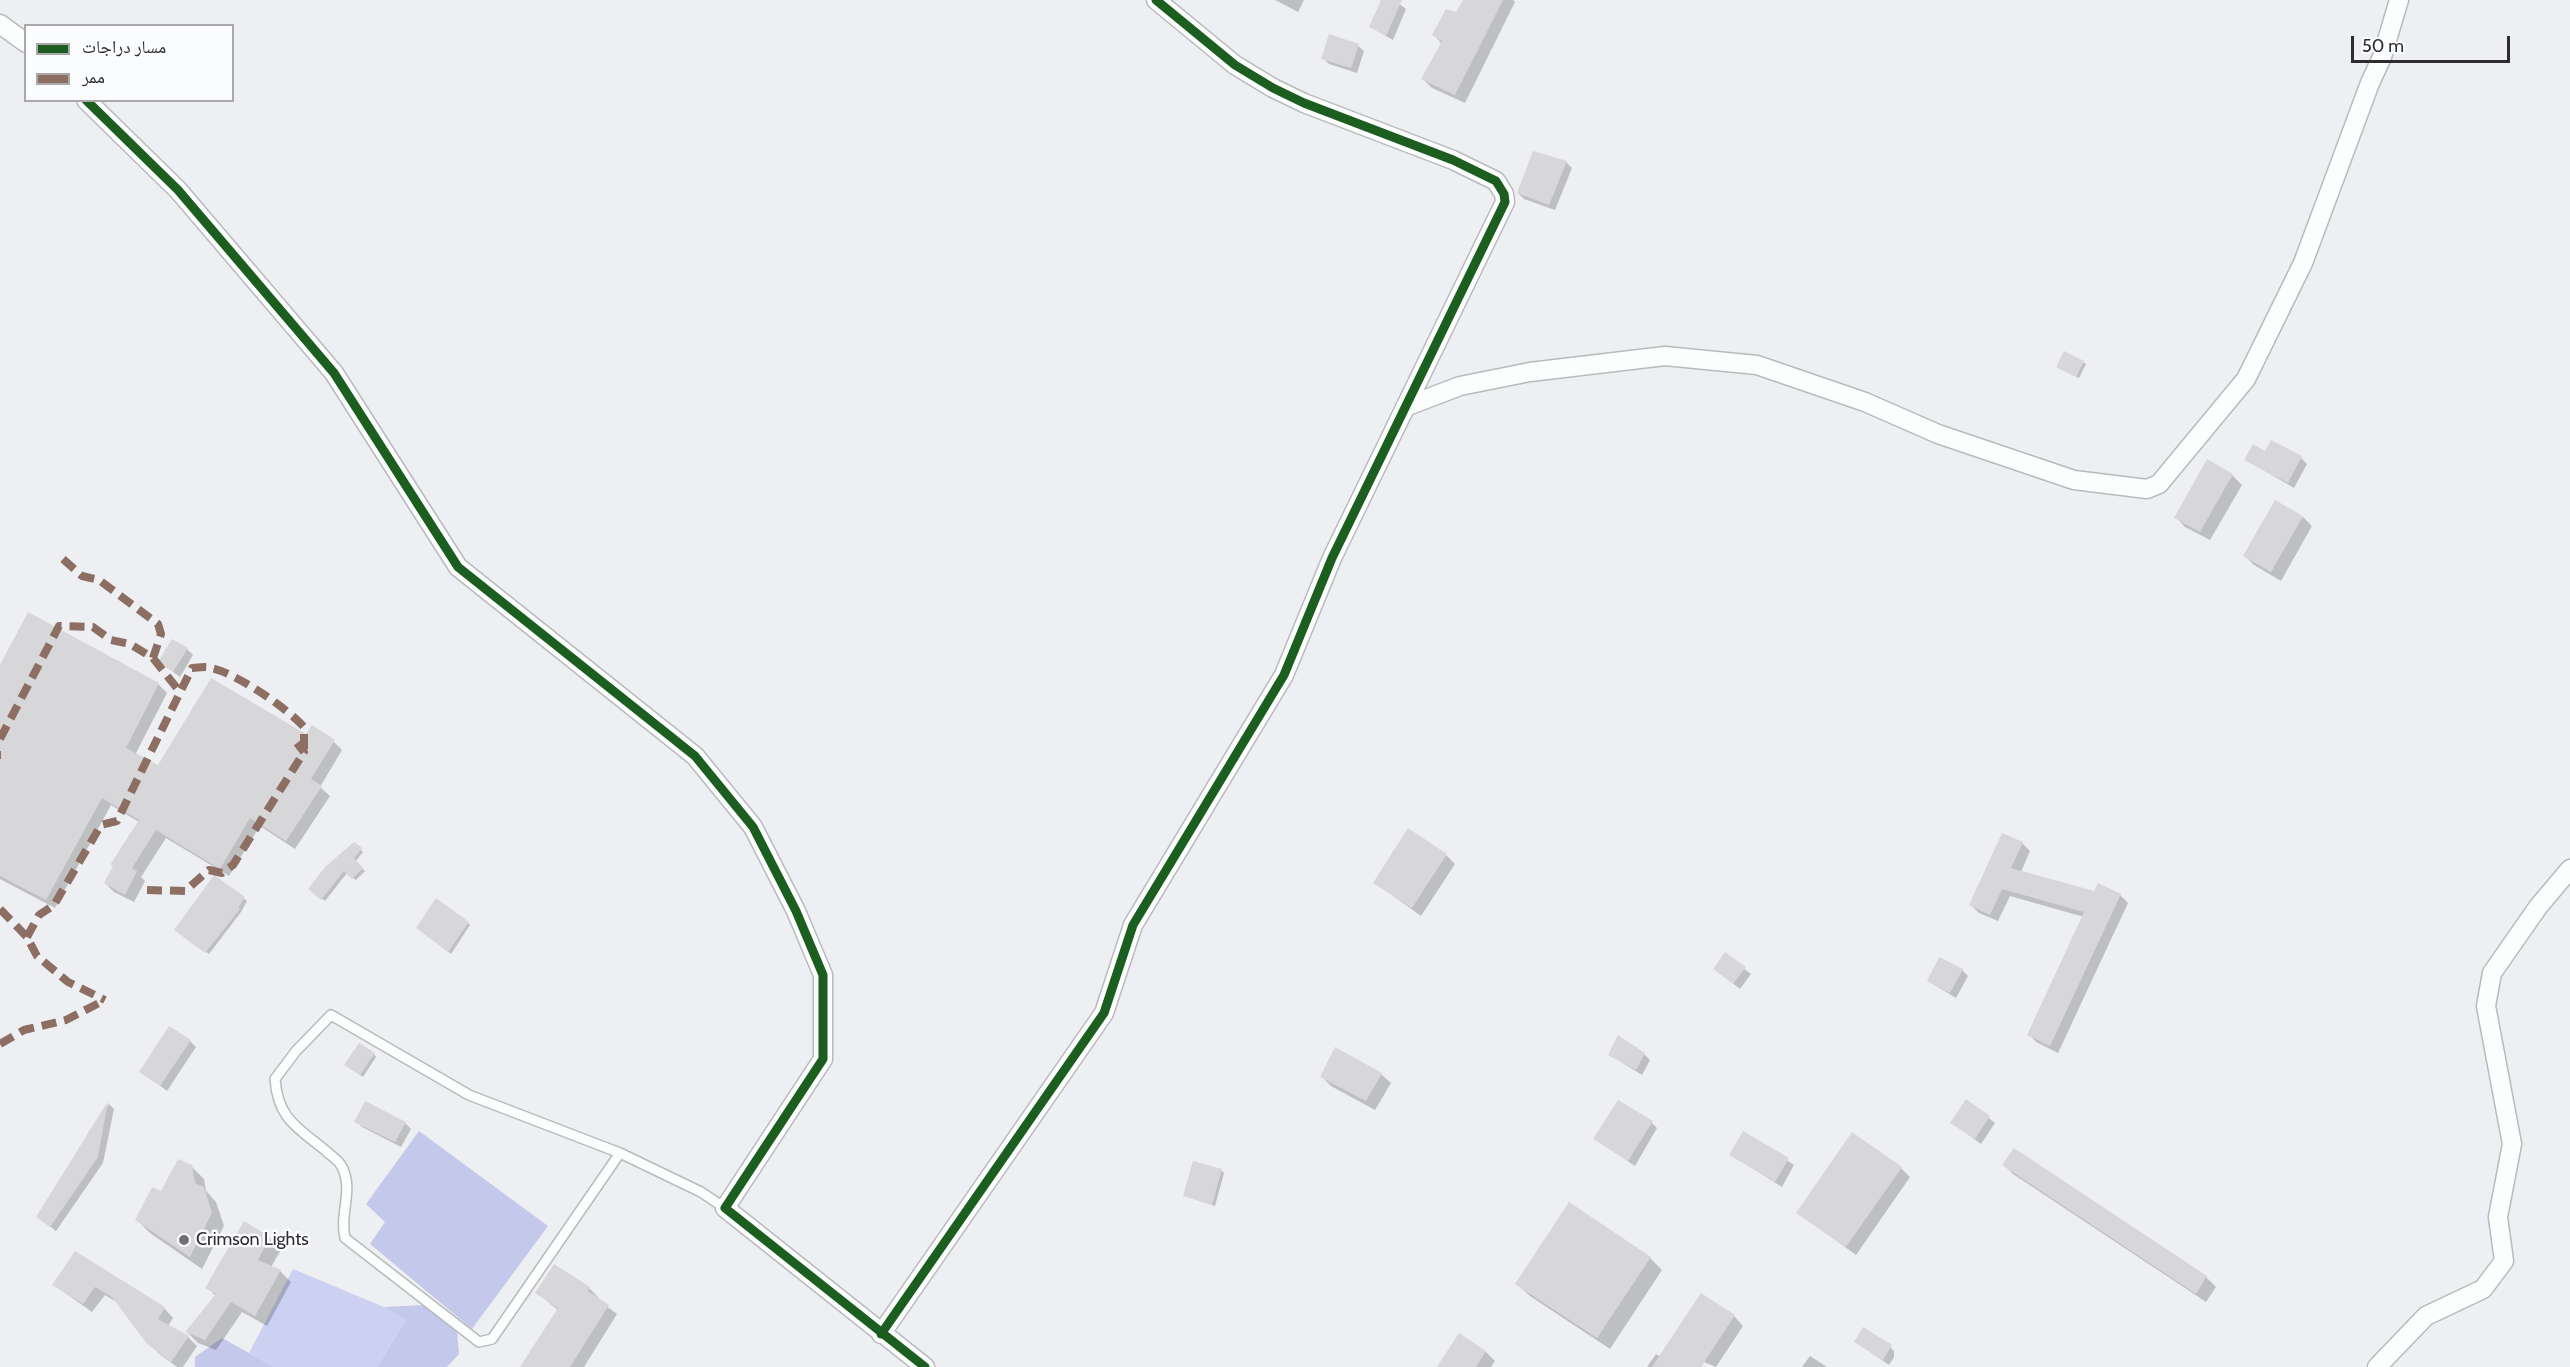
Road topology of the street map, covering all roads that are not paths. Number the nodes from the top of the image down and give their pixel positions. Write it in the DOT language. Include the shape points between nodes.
graph roads {
  1 [pos="1156,0"];
  2 [pos="2399,0"];
  3 [pos="0,24"];
  4 [pos="24,42"];
  5 [pos="88,102"];
  6 [pos="1405,407"];
  7 [pos="2570,869"];
  8 [pos="2570,891"];
  9 [pos="2538,907"];
  10 [pos="620,1153"];
  11 [pos="724,1208"];
  12 [pos="881,1334"];
  13 [pos="925,1367"];
  14 [pos="2377,1367"];
  1 -- 6 [label="street" via="1235,65 1273,88 1454,159 1501,187 1502,211"];
  2 -- 6 [label="street" via="2382,57 2303,262 2246,379 2159,484 2147,489 2074,480 1756,365 1665,356 1530,372 1460,386"];
  3 -- 4 [label="street"];
  5 -- 11 [label="street" via="178,190 334,373 458,567 695,756 753,826 823,975 823,1059"];
  6 -- 12 [label="street" via="1332,558 1284,675 1133,925 1104,1013"];
  7 -- 9 [label="street"];
  8 -- 9 [label="street"];
  9 -- 14 [label="street" via="2492,974 2486,1005 2512,1144 2498,1217 2504,1261 2483,1289 2426,1316"];
  10 -- 10 [label="lane" via="469,1095 332,1015 275,1079 277,1100 289,1120 344,1170 348,1194 342,1215 345,1238 479,1342 492,1339"];
  10 -- 11 [label="lane"];
  11 -- 12 [label="street"];
  12 -- 13 [label="street"];
}
